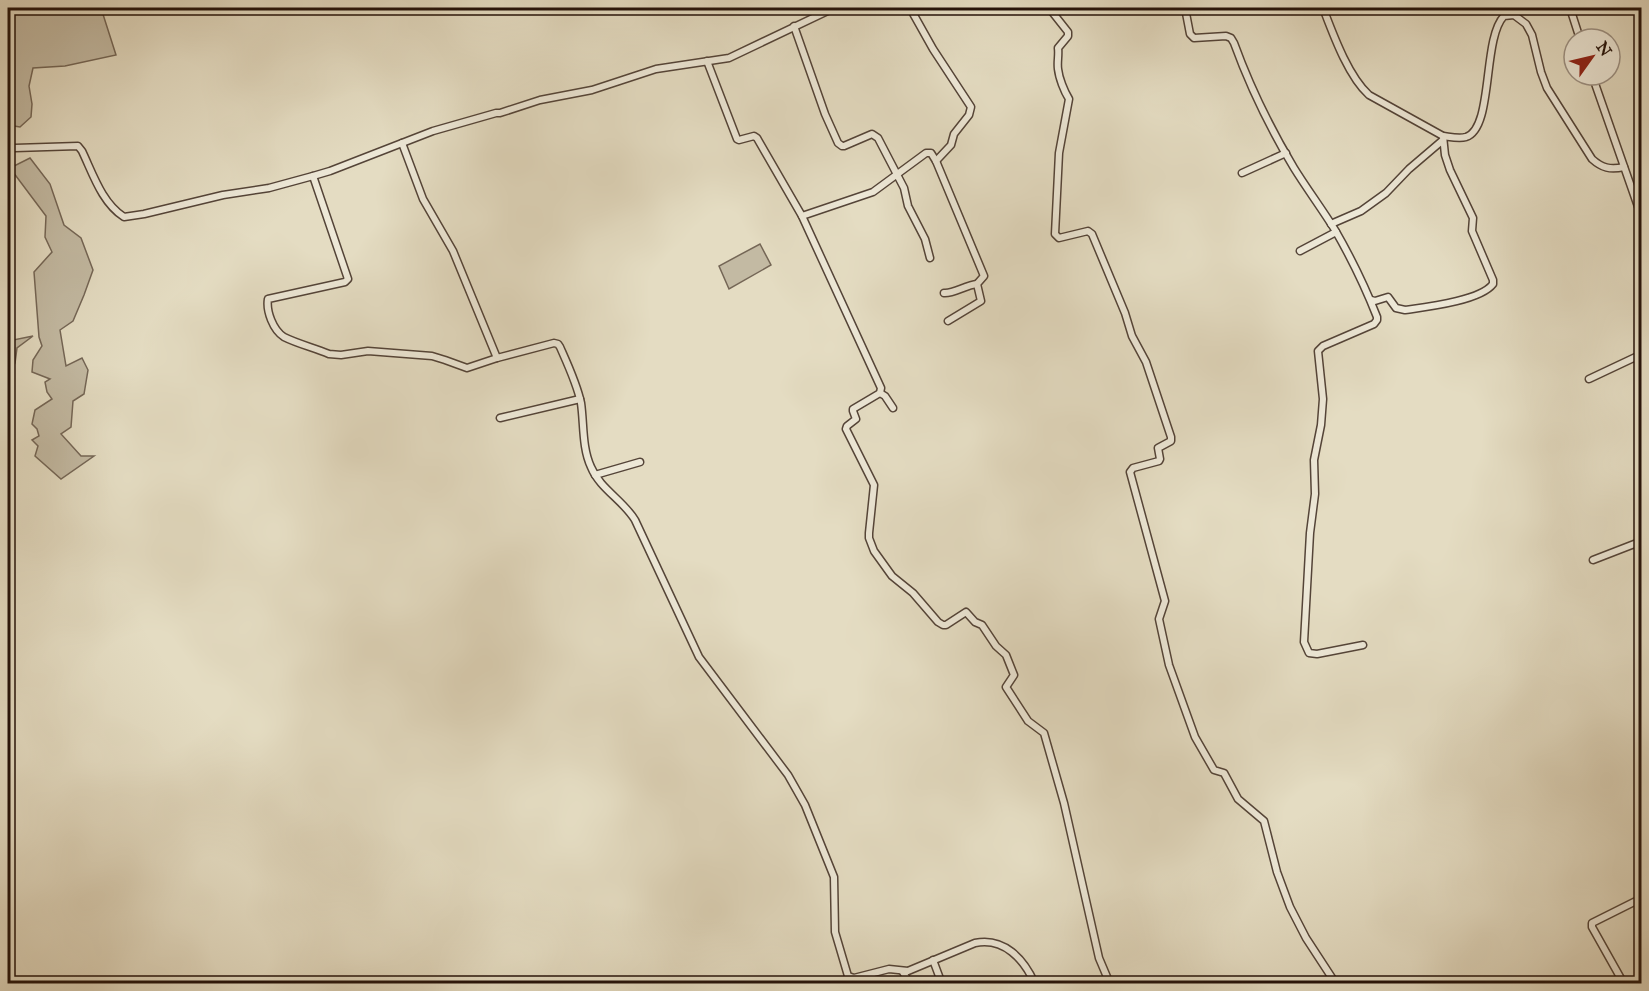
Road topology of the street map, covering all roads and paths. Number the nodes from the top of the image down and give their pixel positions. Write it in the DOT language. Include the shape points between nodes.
graph roads {
  1 [pos="834,8"];
  2 [pos="910,8"];
  3 [pos="1049,8"];
  4 [pos="1185,8"];
  5 [pos="1323,8"];
  6 [pos="1570,8"];
  7 [pos="794,26"];
  8 [pos="1576,27"];
  9 [pos="707,61"];
  10 [pos="1596,87"];
  11 [pos="1443,138"];
  12 [pos="402,142"];
  13 [pos="8,146"];
  14 [pos="1286,153"];
  15 [pos="936,160"];
  16 [pos="1623,167"];
  17 [pos="1242,173"];
  18 [pos="898,175"];
  19 [pos="313,176"];
  20 [pos="802,216"];
  21 [pos="1641,218"];
  22 [pos="1331,224"];
  23 [pos="1336,232"];
  24 [pos="1300,251"];
  25 [pos="930,258"];
  26 [pos="977,284"];
  27 [pos="944,293"];
  28 [pos="1371,300"];
  29 [pos="948,321"];
  30 [pos="1641,354"];
  31 [pos="497,358"];
  32 [pos="1588,379"];
  33 [pos="880,393"];
  34 [pos="580,399"];
  35 [pos="893,408"];
  36 [pos="500,418"];
  37 [pos="640,462"];
  38 [pos="595,475"];
  39 [pos="1641,541"];
  40 [pos="1593,560"];
  41 [pos="1363,645"];
  42 [pos="1641,898"];
  43 [pos="933,960"];
  44 [pos="903,972"];
  45 [pos="910,984"];
  46 [pos="942,984"];
  47 [pos="1035,984"];
  48 [pos="1110,984"];
  49 [pos="1336,984"];
  50 [pos="1624,984"];
  1 -- 7 [label="street"];
  2 -- 15 [label="street" via="971,107 952,143"];
  3 -- 49 [label="street" via="1068,32 1058,48 1058,68 1069,99 1059,148 1055,234 1059,238 1088,231 1092,234 1146,362 1172,439 1158,448 1159,461 1130,472 1165,601 1159,619 1169,665 1195,737 1213,768 1224,773 1238,799 1264,821 1290,907"];
  4 -- 14 [label="street" via="1194,39 1226,36 1234,43 1250,84"];
  5 -- 11 [label="street" via="1362,88"];
  6 -- 8 [label="street"];
  7 -- 9 [label="street" via="729,58"];
  7 -- 18 [label="street" via="838,143 844,146 875,134"];
  9 -- 12 [label="street" via="656,69"];
  9 -- 20 [label="street" via="737,139 757,138"];
  10 -- 16 [label="street"];
  11 -- 16 [label="street" via="1465,138 1478,128 1498,26 1504,16 1514,15 1532,35 1547,88 1592,159 1606,168"];
  11 -- 22 [label="street" via="1386,193 1361,211"];
  11 -- 28 [label="street" via="1450,170 1473,218 1472,231 1493,284 1463,300 1405,310 1396,308 1386,296"];
  12 -- 19 [label="street"];
  12 -- 31 [label="street" via="423,199 453,251"];
  13 -- 19 [label="street" via="78,146 109,204 124,217"];
  14 -- 17 [label="street"];
  14 -- 22 [label="street"];
  15 -- 18 [label="street" via="926,153"];
  15 -- 26 [label="street" via="984,275"];
  16 -- 21 [label="street"];
  18 -- 20 [label="street" via="871,194"];
  18 -- 25 [label="street"];
  19 -- 31 [label="street" via="348,279 268,299 270,317 282,335 337,356 363,351 432,357 467,368"];
  20 -- 33 [label="street"];
  22 -- 23 [label="street"];
  23 -- 24 [label="street"];
  23 -- 28 [label="street"];
  26 -- 27 [label="street"];
  26 -- 29 [label="street" via="981,301"];
  28 -- 41 [label="street" via="1376,322 1318,351 1323,399 1314,460 1304,642 1309,652 1317,654"];
  30 -- 32 [label="street"];
  31 -- 34 [label="street" via="558,344"];
  33 -- 35 [label="street"];
  33 -- 48 [label="street" via="854,409 856,419 846,429 874,485 871,545 892,576 938,622 946,625 966,612 1006,655 1014,675 1006,687 1028,721 1043,731 1054,763 1099,958"];
  34 -- 36 [label="street"];
  34 -- 38 [label="street" via="586,451"];
  37 -- 38 [label="street"];
  38 -- 44 [label="street" via="635,520 699,657 796,789 834,877 833,922 846,973 854,978 888,969"];
  39 -- 40 [label="street"];
  42 -- 50 [label="street" via="1592,923"];
  43 -- 44 [label="street"];
  43 -- 46 [label="street"];
  43 -- 47 [label="street" via="975,943 991,942 1010,949 1020,958"];
  44 -- 45 [label="street"];
}
